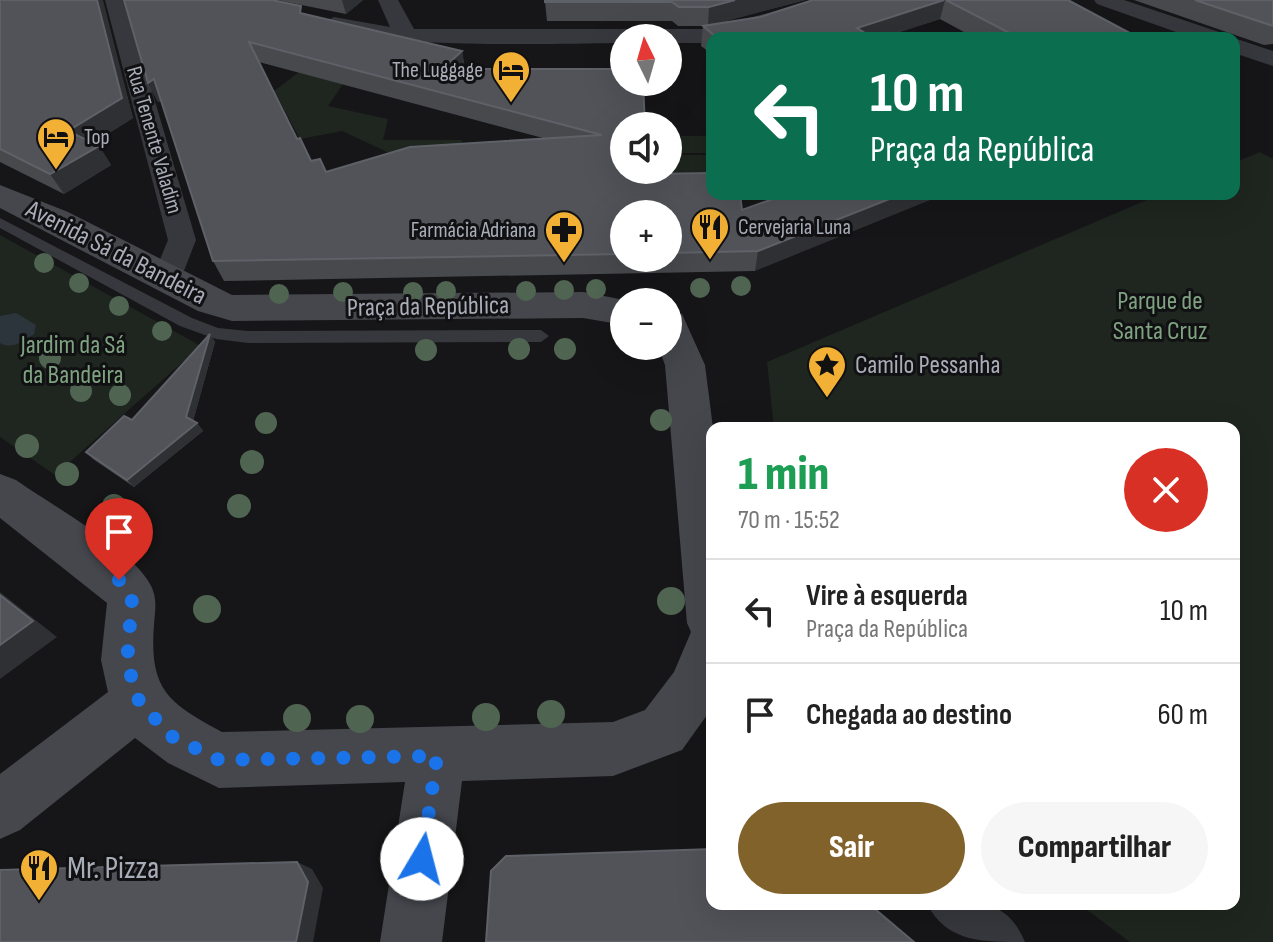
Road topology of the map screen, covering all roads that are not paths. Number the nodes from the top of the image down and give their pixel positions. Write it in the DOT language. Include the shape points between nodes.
graph roads {
  1 [pos="115,0"];
  2 [pos="388,0"];
  3 [pos="839,0"];
  4 [pos="1104,0"];
  5 [pos="319,20"];
  6 [pos="728,32"];
  7 [pos="1197,32"];
  8 [pos="406,36"];
  9 [pos="706,36"];
  10 [pos="1240,47"];
  11 [pos="1273,59"];
  12 [pos="3,207"];
  13 [pos="167,279"];
  14 [pos="232,308"];
  15 [pos="610,310"];
  16 [pos="541,336"];
  17 [pos="682,358"];
  18 [pos="0,493"];
  19 [pos="706,566"];
  20 [pos="706,680"];
  21 [pos="139,701"];
  22 [pos="437,756"];
  23 [pos="0,810"];
  24 [pos="959,910"];
  25 [pos="411,942"];
  26 [pos="999,942"];
  1 -- 13 [label="street, Rua Tenente Valadim" via="182,240"];
  2 -- 8 [label="street"];
  3 -- 6 [label="street"];
  4 -- 7 [label="street"];
  5 -- 8 [label="street"];
  8 -- 9 [label="street"];
  10 -- 11 [label="street"];
  12 -- 13 [label="main road, Avenida Sá da Bandeira"];
  12 -- 16 [label="lane" via="186,322 216,333"];
  13 -- 14 [label="main road, Avenida Sá da Bandeira"];
  14 -- 15 [label="main road, Praça da República" via="583,305"];
  17 -- 19 [label="main road"];
  18 -- 21 [label="main road" via="119,580 132,598 127,663"];
  20 -- 22 [label="main road" via="663,731 613,749"];
  21 -- 22 [label="main road" via="171,736 219,760"];
  21 -- 23 [label="main road"];
  22 -- 25 [label="main road"];
  24 -- 26 [label="street"];
}
